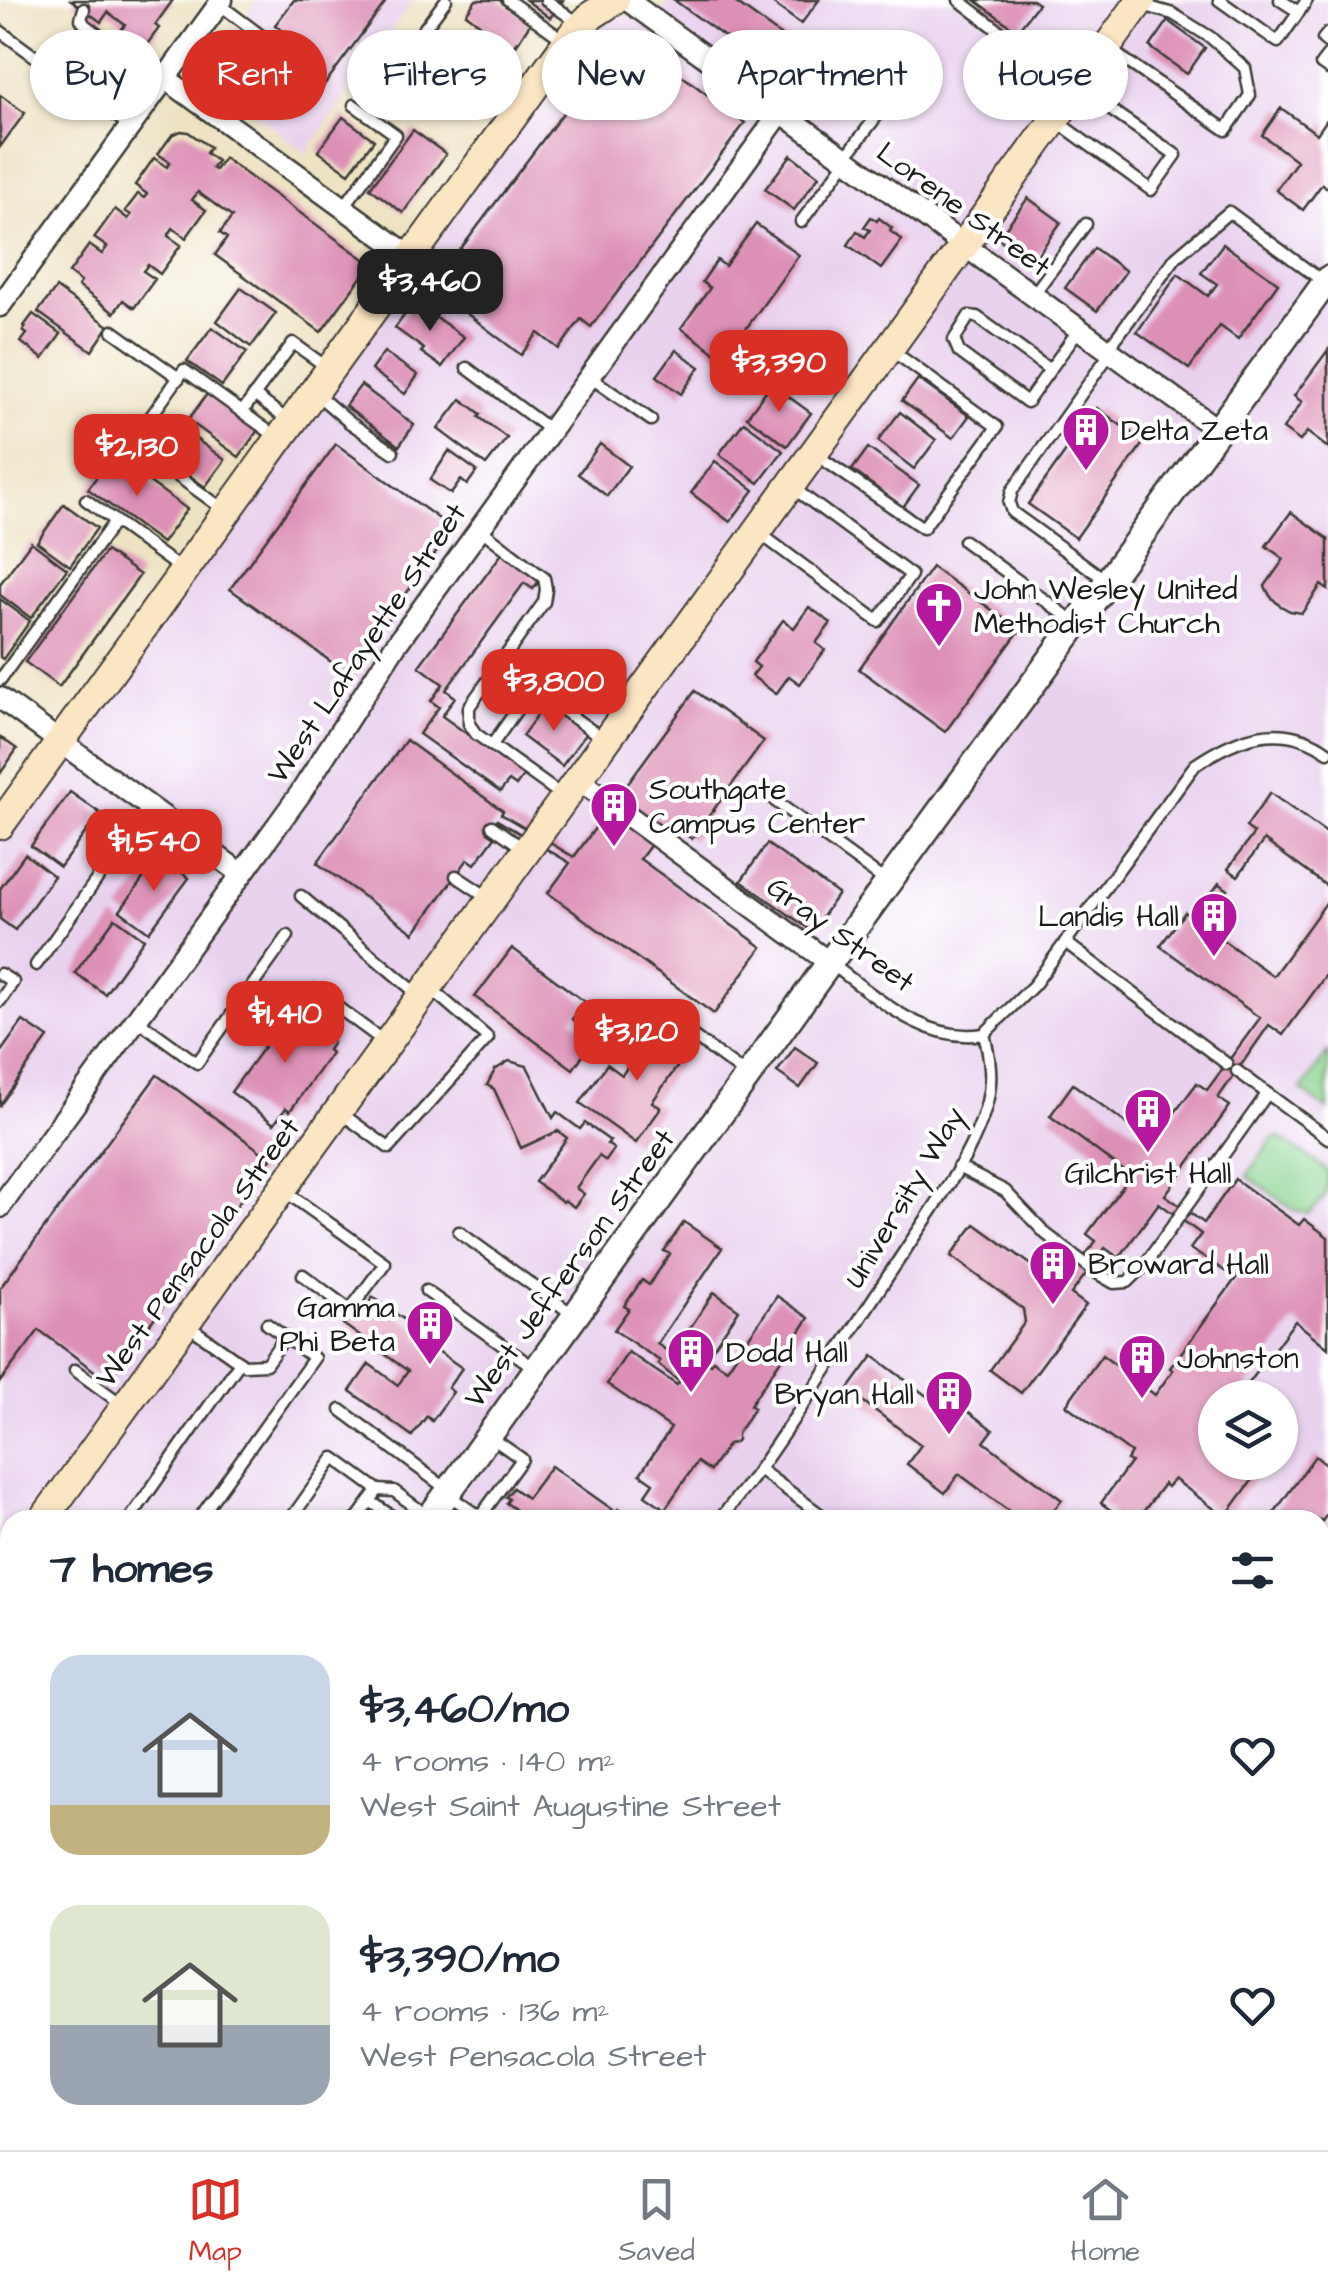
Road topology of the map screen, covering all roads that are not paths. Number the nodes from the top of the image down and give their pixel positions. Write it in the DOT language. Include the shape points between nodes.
graph roads {
  1 [pos="446,0"];
  2 [pos="508,0"];
  3 [pos="546,0"];
  4 [pos="615,0"];
  5 [pos="627,0"];
  6 [pos="958,0"];
  7 [pos="1219,0"];
  8 [pos="1280,0"];
  9 [pos="1308,0"];
  10 [pos="221,2"];
  11 [pos="1139,2"];
  12 [pos="84,9"];
  13 [pos="1299,12"];
  14 [pos="255,30"];
  15 [pos="423,30"];
  16 [pos="566,30"];
  17 [pos="571,30"];
  18 [pos="578,30"];
  19 [pos="997,30"];
  20 [pos="1119,30"];
  21 [pos="0,31"];
  22 [pos="1328,33"];
  23 [pos="1328,43"];
  24 [pos="702,55"];
  25 [pos="1328,55"];
  26 [pos="1128,63"];
  27 [pos="1328,69"];
  28 [pos="542,77"];
  29 [pos="164,80"];
  30 [pos="522,103"];
  31 [pos="375,120"];
  32 [pos="510,120"];
  33 [pos="775,120"];
  34 [pos="792,120"];
  35 [pos="874,120"];
  36 [pos="1053,120"];
  37 [pos="1055,120"];
  38 [pos="1125,120"];
  39 [pos="130,126"];
  40 [pos="846,160"];
  41 [pos="344,208"];
  42 [pos="801,222"];
  43 [pos="1086,224"];
  44 [pos="964,245"];
  45 [pos="410,257"];
  46 [pos="1326,281"];
  47 [pos="1033,296"];
  48 [pos="0,306"];
  49 [pos="1079,329"];
  50 [pos="112,330"];
  51 [pos="889,348"];
  52 [pos="1109,351"];
  53 [pos="467,368"];
  54 [pos="1050,370"];
  55 [pos="590,376"];
  56 [pos="179,378"];
  57 [pos="321,380"];
  58 [pos="254,396"];
  59 [pos="242,412"];
  60 [pos="651,420"];
  61 [pos="1218,430"];
  62 [pos="285,431"];
  63 [pos="550,431"];
  64 [pos="393,452"];
  65 [pos="814,453"];
  66 [pos="790,486"];
  67 [pos="86,500"];
  68 [pos="226,511"];
  69 [pos="115,522"];
  70 [pos="480,529"];
  71 [pos="757,532"];
  72 [pos="964,542"];
  73 [pos="183,570"];
  74 [pos="1108,581"];
  75 [pos="1077,624"];
  76 [pos="0,680"];
  77 [pos="0,698"];
  78 [pos="606,740"];
  79 [pos="59,742"];
  80 [pos="492,745"];
  81 [pos="1324,749"];
  82 [pos="571,788"];
  83 [pos="775,801"];
  84 [pos="148,806"];
  85 [pos="0,825"];
  86 [pos="492,826"];
  87 [pos="526,851"];
  88 [pos="242,874"];
  89 [pos="456,876"];
  90 [pos="888,883"];
  91 [pos="302,896"];
  92 [pos="487,906"];
  93 [pos="288,936"];
  94 [pos="1065,942"];
  95 [pos="830,963"];
  96 [pos="36,966"];
  97 [pos="0,974"];
  98 [pos="314,990"];
  99 [pos="425,992"];
  100 [pos="0,1000"];
  101 [pos="136,1019"];
  102 [pos="984,1034"];
  103 [pos="693,1036"];
  104 [pos="387,1043"];
  105 [pos="748,1076"];
  106 [pos="1267,1094"];
  107 [pos="338,1111"];
  108 [pos="1328,1138"];
  109 [pos="958,1167"];
  110 [pos="282,1189"];
  111 [pos="0,1208"];
  112 [pos="459,1232"];
  113 [pos="303,1275"];
  114 [pos="426,1291"];
  115 [pos="575,1316"];
  116 [pos="185,1324"];
  117 [pos="267,1324"];
  118 [pos="285,1336"];
  119 [pos="240,1362"];
  120 [pos="536,1369"];
  121 [pos="75,1370"];
  122 [pos="125,1406"];
  123 [pos="340,1410"];
  124 [pos="488,1436"];
  125 [pos="759,1469"];
  126 [pos="378,1490"];
  127 [pos="448,1492"];
  128 [pos="370,1501"];
  129 [pos="50,1510"];
  130 [pos="136,1510"];
  131 [pos="205,1510"];
  132 [pos="297,1510"];
  133 [pos="363,1510"];
  134 [pos="383,1510"];
  135 [pos="417,1510"];
  136 [pos="435,1510"];
  137 [pos="471,1510"];
  138 [pos="485,1510"];
  139 [pos="728,1510"];
  140 [pos="814,1510"];
  1 -- 15 [label="lane"];
  2 -- 16 [label="lane"];
  3 -- 17 [label="lane"];
  4 -- 18 [label="main road"];
  5 -- 24 [label="street, Lorene Street"];
  6 -- 19 [label="lane"];
  7 -- 13 [label="lane" via="1278,42"];
  8 -- 13 [label="lane"];
  9 -- 13 [label="lane"];
  10 -- 14 [label="lane"];
  10 -- 29 [label="street"];
  11 -- 20 [label="main road, West Pensacola Street"];
  11 -- 26 [label="lane" via="1210,37 1245,68 1250,95 1226,130"];
  12 -- 29 [label="lane" via="85,25"];
  21 -- 39 [label="lane"];
  22 -- 23 [label="lane"];
  25 -- 27 [label="lane" via="1322,64"];
  28 -- 30 [label="main road"];
  29 -- 39 [label="street"];
  29 -- 41 [label="street"];
  31 -- 41 [label="lane" via="396,135"];
  32 -- 45 [label="main road"];
  33 -- 55 [label="street, West Lafayette Street"];
  34 -- 40 [label="street, Lorene Street"];
  35 -- 40 [label="lane"];
  36 -- 44 [label="main road, West Pensacola Street"];
  37 -- 38 [label="lane" via="1151,190 1176,155"];
  39 -- 48 [label="street"];
  40 -- 42 [label="lane"];
  40 -- 44 [label="street, Lorene Street"];
  41 -- 45 [label="street"];
  43 -- 47 [label="lane"];
  44 -- 47 [label="street, Lorene Street"];
  44 -- 51 [label="main road, West Pensacola Street"];
  45 -- 57 [label="main road"];
  46 -- 52 [label="lane" via="1229,212 1176,258"];
  46 -- 61 [label="street, West Jefferson Street"];
  47 -- 49 [label="street, Lorene Street"];
  49 -- 52 [label="street, Lorene Street"];
  49 -- 54 [label="lane"];
  50 -- 56 [label="lane"];
  51 -- 65 [label="main road, West Pensacola Street"];
  51 -- 65 [label="lane" via="997,427 922,528"];
  52 -- 61 [label="street, Lorene Street"];
  52 -- 74 [label="lane" via="1008,504"];
  53 -- 63 [label="lane"];
  54 -- 54 [label="lane" via="977,317 968,316 954,340 960,352 1027,402"];
  55 -- 60 [label="lane"];
  55 -- 63 [label="street, West Lafayette Street"];
  56 -- 59 [label="lane" via="184,370"];
  56 -- 68 [label="lane" via="132,443"];
  57 -- 58 [label="lane" via="293,343"];
  57 -- 62 [label="main road"];
  57 -- 64 [label="lane" via="349,422"];
  58 -- 59 [label="lane"];
  58 -- 62 [label="lane"];
  59 -- 62 [label="lane"];
  61 -- 74 [label="street, West Jefferson Street"];
  62 -- 68 [label="main road"];
  63 -- 70 [label="street, West Lafayette Street"];
  65 -- 66 [label="main road, West Pensacola Street"];
  66 -- 71 [label="main road, West Pensacola Street"];
  66 -- 71 [label="lane" via="912,575 878,621"];
  67 -- 69 [label="lane"];
  68 -- 73 [label="main road"];
  69 -- 73 [label="lane"];
  69 -- 76 [label="lane"];
  70 -- 80 [label="lane" via="544,578 546,589 544,602 469,708 469,724"];
  70 -- 88 [label="street, West Lafayette Street"];
  71 -- 78 [label="main road, West Pensacola Street"];
  72 -- 75 [label="lane"];
  73 -- 79 [label="main road"];
  74 -- 75 [label="street, West Jefferson Street"];
  75 -- 90 [label="street, West Jefferson Street"];
  77 -- 79 [label="street"];
  78 -- 80 [label="lane" via="532,688"];
  78 -- 82 [label="main road, West Pensacola Street"];
  79 -- 84 [label="street"];
  79 -- 85 [label="main road"];
  80 -- 82 [label="lane"];
  81 -- 94 [label="lane" via="1295,736 1252,736 1194,765"];
  82 -- 87 [label="main road, West Pensacola Street"];
  82 -- 95 [label="street, Gray Street"];
  83 -- 90 [label="lane"];
  84 -- 88 [label="street"];
  84 -- 96 [label="lane"];
  86 -- 87 [label="lane"];
  87 -- 92 [label="main road, West Pensacola Street"];
  88 -- 101 [label="street, West Lafayette Street"];
  89 -- 92 [label="lane" via="480,892"];
  90 -- 95 [label="street, West Jefferson Street"];
  91 -- 99 [label="lane"];
  92 -- 99 [label="main road, West Pensacola Street"];
  93 -- 101 [label="lane" via="197,1063"];
  94 -- 102 [label="lane" via="1034,985"];
  94 -- 106 [label="lane"];
  95 -- 102 [label="lane, Gray Street" via="927,1028"];
  95 -- 105 [label="street, West Jefferson Street"];
  97 -- 100 [label="lane" via="13,982"];
  98 -- 104 [label="lane"];
  99 -- 104 [label="main road, West Pensacola Street"];
  99 -- 107 [label="lane" via="488,1038 389,1148"];
  101 -- 111 [label="street, West Lafayette Street"];
  102 -- 109 [label="lane, University Way" via="992,1070 988,1100"];
  103 -- 105 [label="lane"];
  104 -- 107 [label="main road, West Pensacola Street"];
  105 -- 115 [label="street, West Jefferson Street"];
  106 -- 108 [label="lane"];
  106 -- 109 [label="lane" via="1128,1282 1100,1275 1005,1192"];
  107 -- 110 [label="main road, West Pensacola Street"];
  109 -- 125 [label="lane, University Way"];
  110 -- 113 [label="lane" via="385,1263 350,1310"];
  110 -- 116 [label="main road, West Pensacola Street"];
  112 -- 115 [label="lane"];
  114 -- 120 [label="lane"];
  115 -- 120 [label="street, West Jefferson Street"];
  116 -- 119 [label="lane"];
  116 -- 122 [label="main road, West Pensacola Street"];
  117 -- 118 [label="lane"];
  118 -- 119 [label="lane" via="266,1364"];
  118 -- 131 [label="lane" via="314,1358"];
  119 -- 130 [label="lane"];
  120 -- 124 [label="street, West Jefferson Street"];
  121 -- 122 [label="lane"];
  122 -- 129 [label="main road, West Pensacola Street"];
  123 -- 127 [label="lane"];
  124 -- 127 [label="street, West Jefferson Street"];
  124 -- 138 [label="lane" via="522,1459"];
  125 -- 139 [label="lane, University Way"];
  125 -- 140 [label="lane"];
  126 -- 128 [label="lane"];
  126 -- 132 [label="lane" via="334,1458"];
  126 -- 135 [label="lane" via="394,1492"];
  127 -- 136 [label="street, West Jefferson Street"];
  127 -- 137 [label="lane"];
  128 -- 133 [label="lane"];
  128 -- 134 [label="lane"];
}
